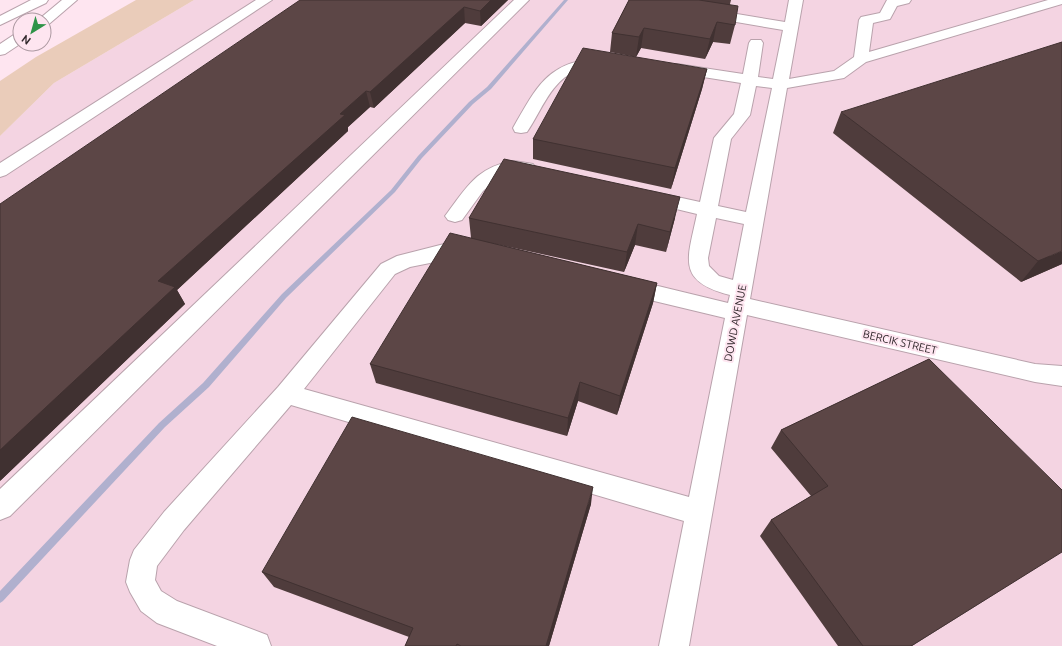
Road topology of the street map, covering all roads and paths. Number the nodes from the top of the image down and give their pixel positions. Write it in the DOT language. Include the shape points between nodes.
graph roads {
  1 [pos="41,0"];
  2 [pos="70,0"];
  3 [pos="264,0"];
  4 [pos="522,0"];
  5 [pos="796,0"];
  6 [pos="904,0"];
  7 [pos="1062,0"];
  8 [pos="697,11"];
  9 [pos="52,14"];
  10 [pos="0,21"];
  11 [pos="791,27"];
  12 [pos="12,43"];
  13 [pos="756,43"];
  14 [pos="0,51"];
  15 [pos="861,59"];
  16 [pos="616,62"];
  17 [pos="664,67"];
  18 [pos="750,80"];
  19 [pos="780,85"];
  20 [pos="521,128"];
  21 [pos="0,171"];
  22 [pos="542,171"];
  23 [pos="636,193"];
  24 [pos="707,211"];
  25 [pos="455,216"];
  26 [pos="754,220"];
  27 [pos="481,252"];
  28 [pos="605,282"];
  29 [pos="739,303"];
  30 [pos="1062,376"];
  31 [pos="286,394"];
  32 [pos="0,507"];
  33 [pos="699,513"];
  34 [pos="256,646"];
  35 [pos="674,646"];
  1 -- 10 [label="main road"];
  2 -- 9 [label="main road"];
  3 -- 21 [label="main road"];
  4 -- 32 [label="main road"];
  5 -- 11 [label="main road, DOWD AVENUE"];
  6 -- 15 [label="main road" via="892,3 885,16 866,20"];
  7 -- 15 [label="main road"];
  8 -- 11 [label="main road"];
  11 -- 19 [label="main road, DOWD AVENUE"];
  12 -- 14 [label="main road"];
  13 -- 18 [label="main road"];
  15 -- 19 [label="main road" via="839,74"];
  16 -- 20 [label="main road" via="581,64 560,72 545,86"];
  17 -- 18 [label="main road"];
  18 -- 19 [label="main road"];
  18 -- 24 [label="main road" via="742,115 723,138"];
  19 -- 26 [label="main road, DOWD AVENUE"];
  22 -- 25 [label="main road" via="515,166 486,176"];
  23 -- 24 [label="main road"];
  24 -- 26 [label="main road"];
  24 -- 29 [label="main road" via="698,265 708,280"];
  26 -- 29 [label="main road, DOWD AVENUE"];
  27 -- 31 [label="main road" via="457,246 430,256 403,260 388,269"];
  28 -- 29 [label="main road"];
  29 -- 30 [label="main road, BERCIK STREET" via="1035,373"];
  29 -- 33 [label="main road, DOWD AVENUE"];
  31 -- 33 [label="main road"];
  31 -- 34 [label="main road" via="148,554 144,560 140,582 152,601 168,612"];
  33 -- 35 [label="main road, DOWD AVENUE"];
}
